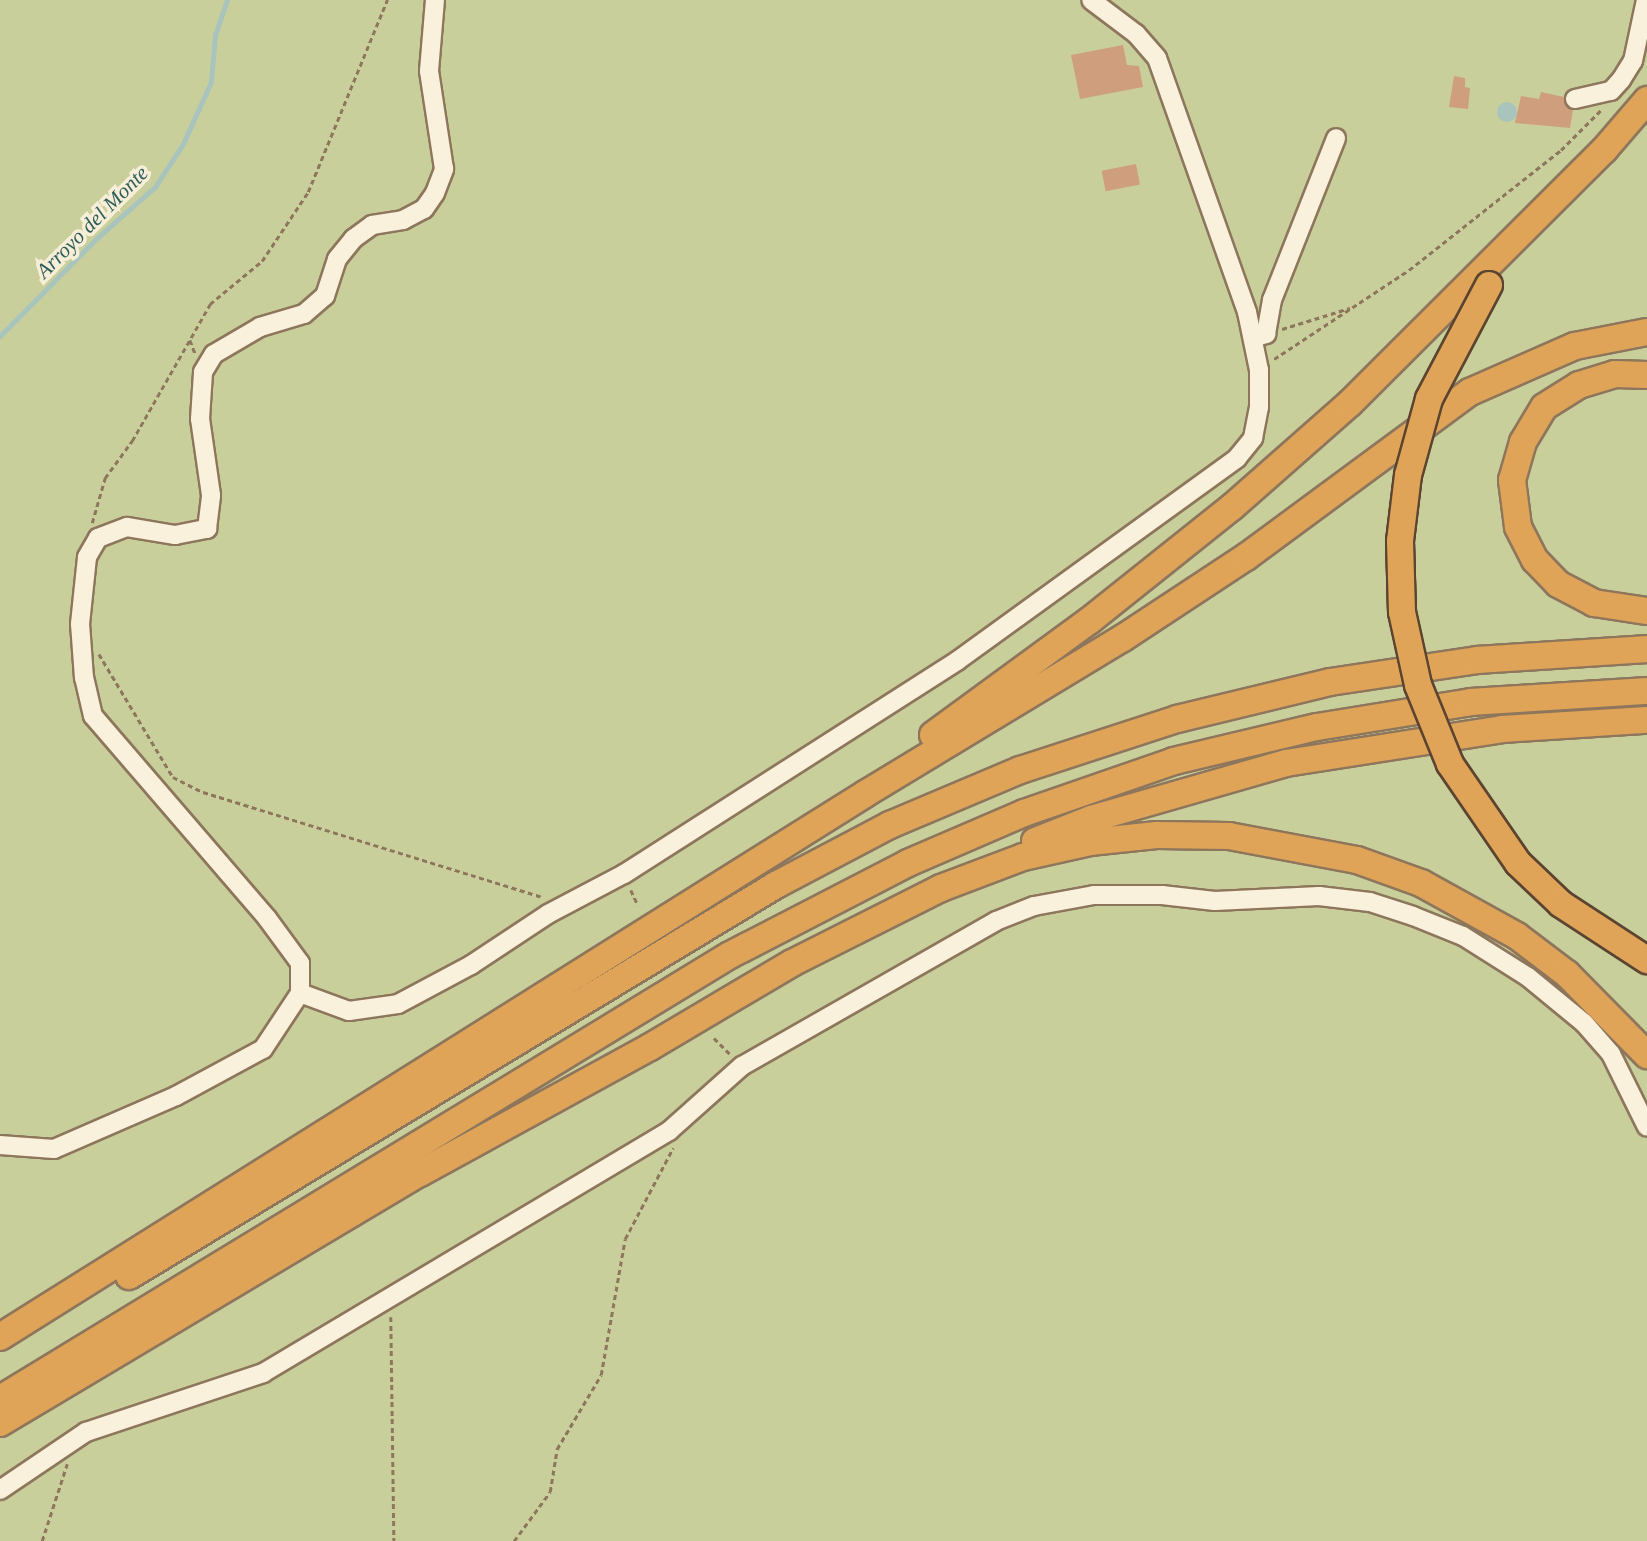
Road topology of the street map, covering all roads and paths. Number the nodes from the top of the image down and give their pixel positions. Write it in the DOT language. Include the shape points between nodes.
graph roads {
  1 [pos="387,0"];
  2 [pos="435,0"];
  3 [pos="1091,0"];
  4 [pos="1646,0"];
  5 [pos="1575,99"];
  6 [pos="1647,100"];
  7 [pos="1605,106"];
  8 [pos="1336,138"];
  9 [pos="1572,180"];
  10 [pos="1355,306"];
  11 [pos="1647,332"];
  12 [pos="1259,336"];
  13 [pos="1259,370"];
  14 [pos="1647,375"];
  15 [pos="87,557"];
  16 [pos="1647,611"];
  17 [pos="80,624"];
  18 [pos="1647,649"];
  19 [pos="1647,691"];
  20 [pos="1647,720"];
  21 [pos="566,904"];
  22 [pos="1647,960"];
  23 [pos="300,993"];
  24 [pos="714,1038"];
  25 [pos="1647,1055"];
  26 [pos="742,1066"];
  27 [pos="411,1079"];
  28 [pos="563,1095"];
  29 [pos="1647,1127"];
  30 [pos="0,1145"];
  31 [pos="673,1147"];
  32 [pos="391,1295"];
  33 [pos="0,1337"];
  34 [pos="0,1352"];
  35 [pos="0,1399"];
  36 [pos="0,1423"];
  37 [pos="73,1441"];
  38 [pos="0,1490"];
  39 [pos="43,1541"];
  40 [pos="394,1541"];
  41 [pos="513,1541"];
  1 -- 15 [label="path" via="308,192 262,261 210,304 105,478 95,505"];
  2 -- 15 [label="street" via="429,71 444,169 435,193 413,215 372,225 353,239 337,259 325,296 304,314 260,327 214,354 203,372 200,419 211,495 207,529 176,534 127,527 98,538"];
  3 -- 12 [label="street" via="1136,34 1157,58"];
  4 -- 5 [label="street" via="1633,61 1621,80 1611,91"];
  6 -- 9 [label="highway"];
  7 -- 10 [label="path" via="1561,150 1409,270"];
  8 -- 12 [label="street"];
  9 -- 22 [label="highway, bridge" via="1489,285 1429,399 1408,475 1400,541 1402,612 1418,685 1450,764 1518,863 1561,904"];
  9 -- 27 [label="highway" via="1350,403 1232,507 1078,630 990,698"];
  10 -- 12 [label="path"];
  10 -- 13 [label="path"];
  11 -- 27 [label="highway" via="1575,346 1470,391 1246,557 1123,638"];
  12 -- 13 [label="street"];
  13 -- 21 [label="street" via="1253,438 1237,458 957,661 624,874"];
  14 -- 16 [label="highway" via="1615,374 1579,385 1544,407 1523,442 1512,480 1518,527 1535,560 1558,584 1594,603"];
  15 -- 17 [label="street"];
  17 -- 21 [label="path" via="173,777 203,792"];
  17 -- 23 [label="street" via="83,678 93,716 267,918 300,963"];
  18 -- 34 [label="highway" via="1478,660 1330,682 1177,719 1020,770 890,825 674,943"];
  19 -- 35 [label="highway" via="1471,702 1317,727 1174,761 1024,813 919,858 730,955"];
  20 -- 28 [label="highway" via="1555,723 1354,750 1224,779 1091,820 915,890 787,958"];
  21 -- 23 [label="street" via="471,965 398,1003 349,1011"];
  23 -- 30 [label="street" via="263,1049 176,1096 54,1149"];
  24 -- 26 [label="path"];
  25 -- 28 [label="highway" via="1567,974 1471,908 1421,883 1357,860 1294,845 1229,836 1157,835 1090,842 1023,857 941,888 792,963"];
  26 -- 29 [label="street" via="996,921 1034,906 1094,895 1215,901 1319,896 1370,902 1413,916 1462,936 1528,977 1584,1023 1611,1054"];
  26 -- 32 [label="street" via="669,1131"];
  27 -- 33 [label="highway"];
  28 -- 36 [label="highway" via="421,1173"];
  31 -- 41 [label="path" via="625,1239 601,1375 557,1450 550,1492"];
  32 -- 37 [label="street" via="263,1373 86,1432"];
  32 -- 40 [label="path"];
  37 -- 38 [label="street"];
  37 -- 39 [label="path"];
}
